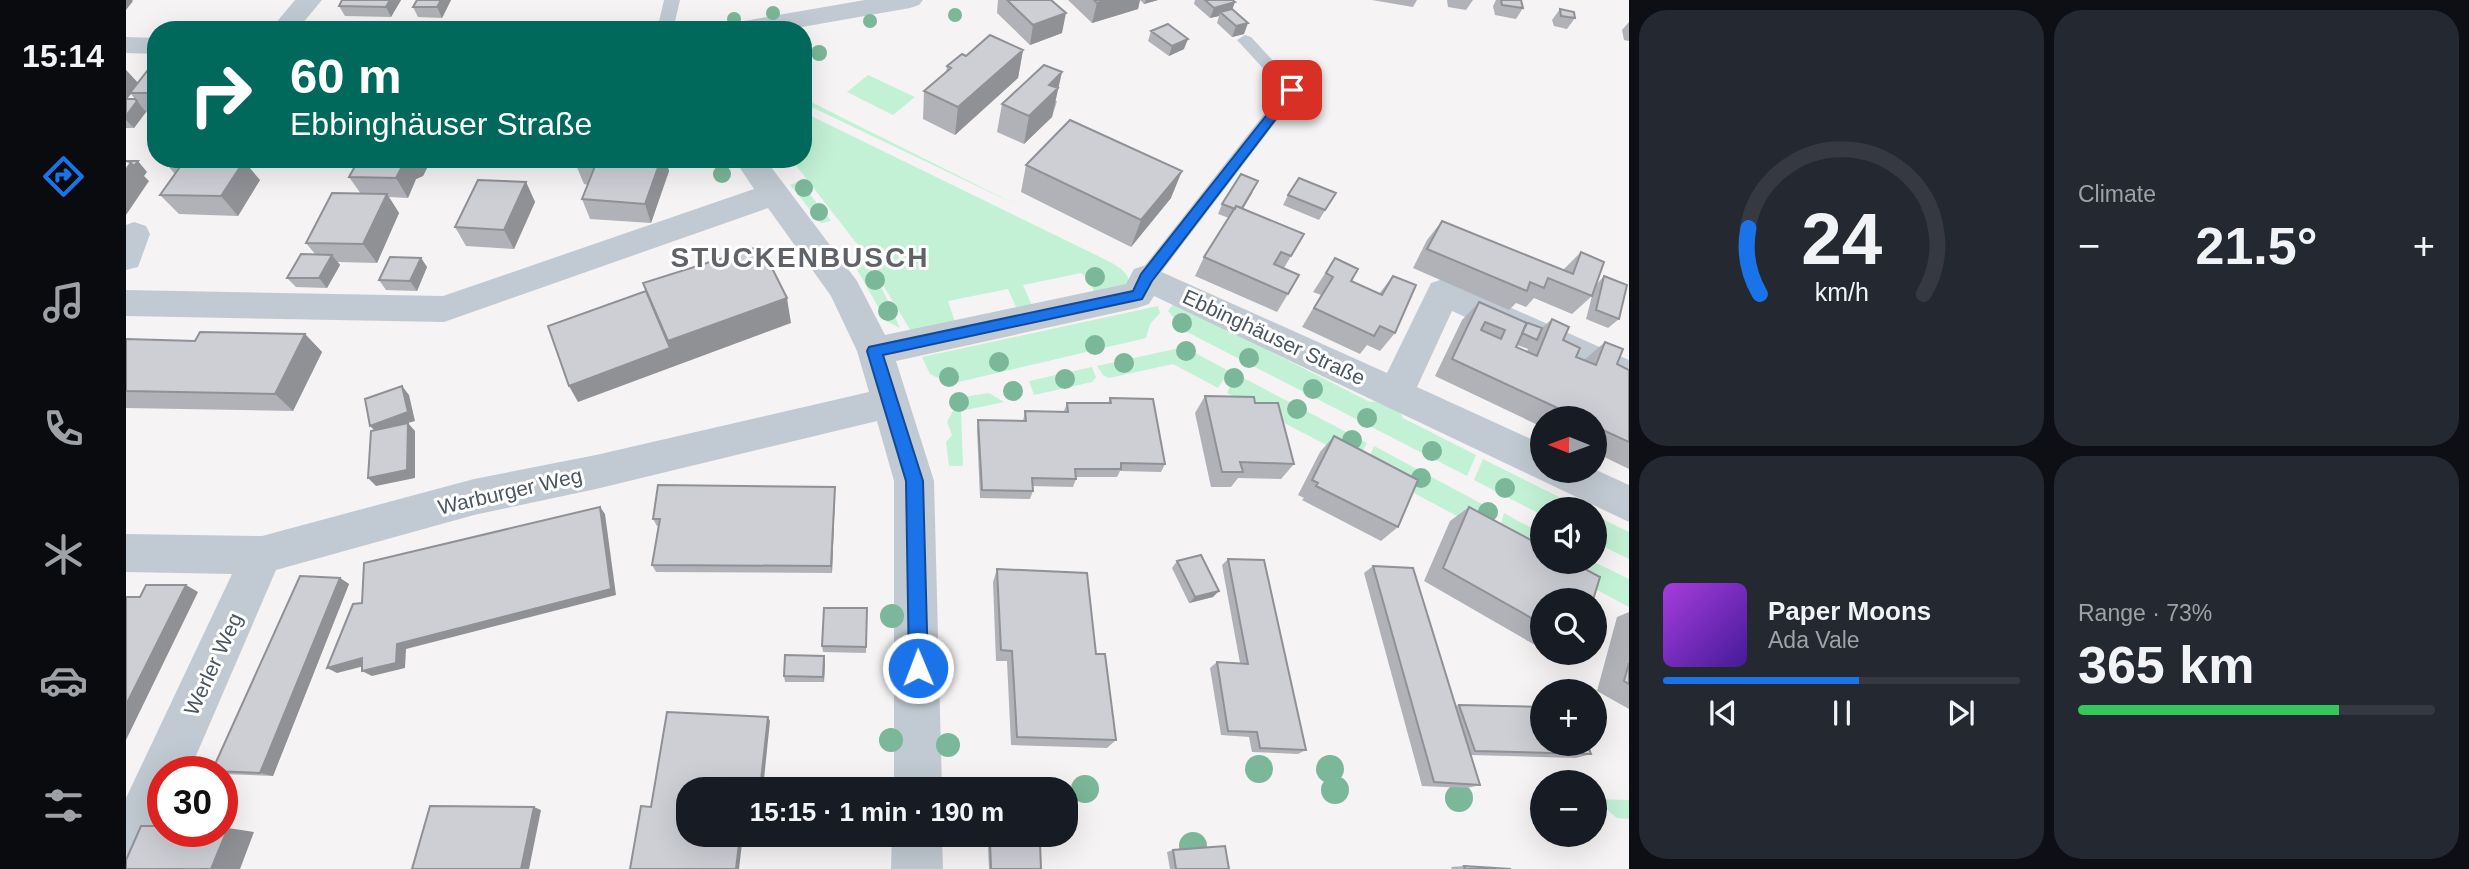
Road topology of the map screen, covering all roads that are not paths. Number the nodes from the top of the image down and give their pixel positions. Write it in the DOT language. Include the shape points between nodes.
graph roads {
  1 [pos="309,0"];
  2 [pos="673,0"];
  3 [pos="903,1"];
  4 [pos="291,21"];
  5 [pos="667,21"];
  6 [pos="789,21"];
  7 [pos="1245,40"];
  8 [pos="126,45"];
  9 [pos="147,46"];
  10 [pos="756,168"];
  11 [pos="776,194"];
  12 [pos="1146,278"];
  13 [pos="126,303"];
  14 [pos="874,351"];
  15 [pos="1629,376"];
  16 [pos="1396,393"];
  17 [pos="892,402"];
  18 [pos="1530,456"];
  19 [pos="1584,483"];
  20 [pos="1629,504"];
  21 [pos="126,553"];
  22 [pos="262,555"];
  23 [pos="171,756"];
  24 [pos="918,777"];
  25 [pos="147,808"];
  26 [pos="918,847"];
  27 [pos="126,854"];
  28 [pos="917,869"];
  1 -- 4 [label="street"];
  2 -- 5 [label="lane"];
  3 -- 6 [label="street"];
  7 -- 12 [label="lane" via="1292,90"];
  8 -- 9 [label="street"];
  10 -- 11 [label="street"];
  11 -- 13 [label="street" via="444,309"];
  11 -- 14 [label="street" via="845,290"];
  12 -- 14 [label="street" via="1137,295"];
  12 -- 16 [label="street, Ebbinghäuser Straße"];
  14 -- 17 [label="street"];
  15 -- 16 [label="street" via="1443,292"];
  16 -- 18 [label="street, Ebbinghäuser Straße"];
  17 -- 22 [label="street, Warburger Weg" via="474,497"];
  17 -- 24 [label="street" via="914,481"];
  19 -- 20 [label="street"];
  21 -- 22 [label="street, Warburger Weg"];
  22 -- 23 [label="street, Werler Weg"];
  25 -- 27 [label="street, Werler Weg"];
  26 -- 28 [label="street"];
}
